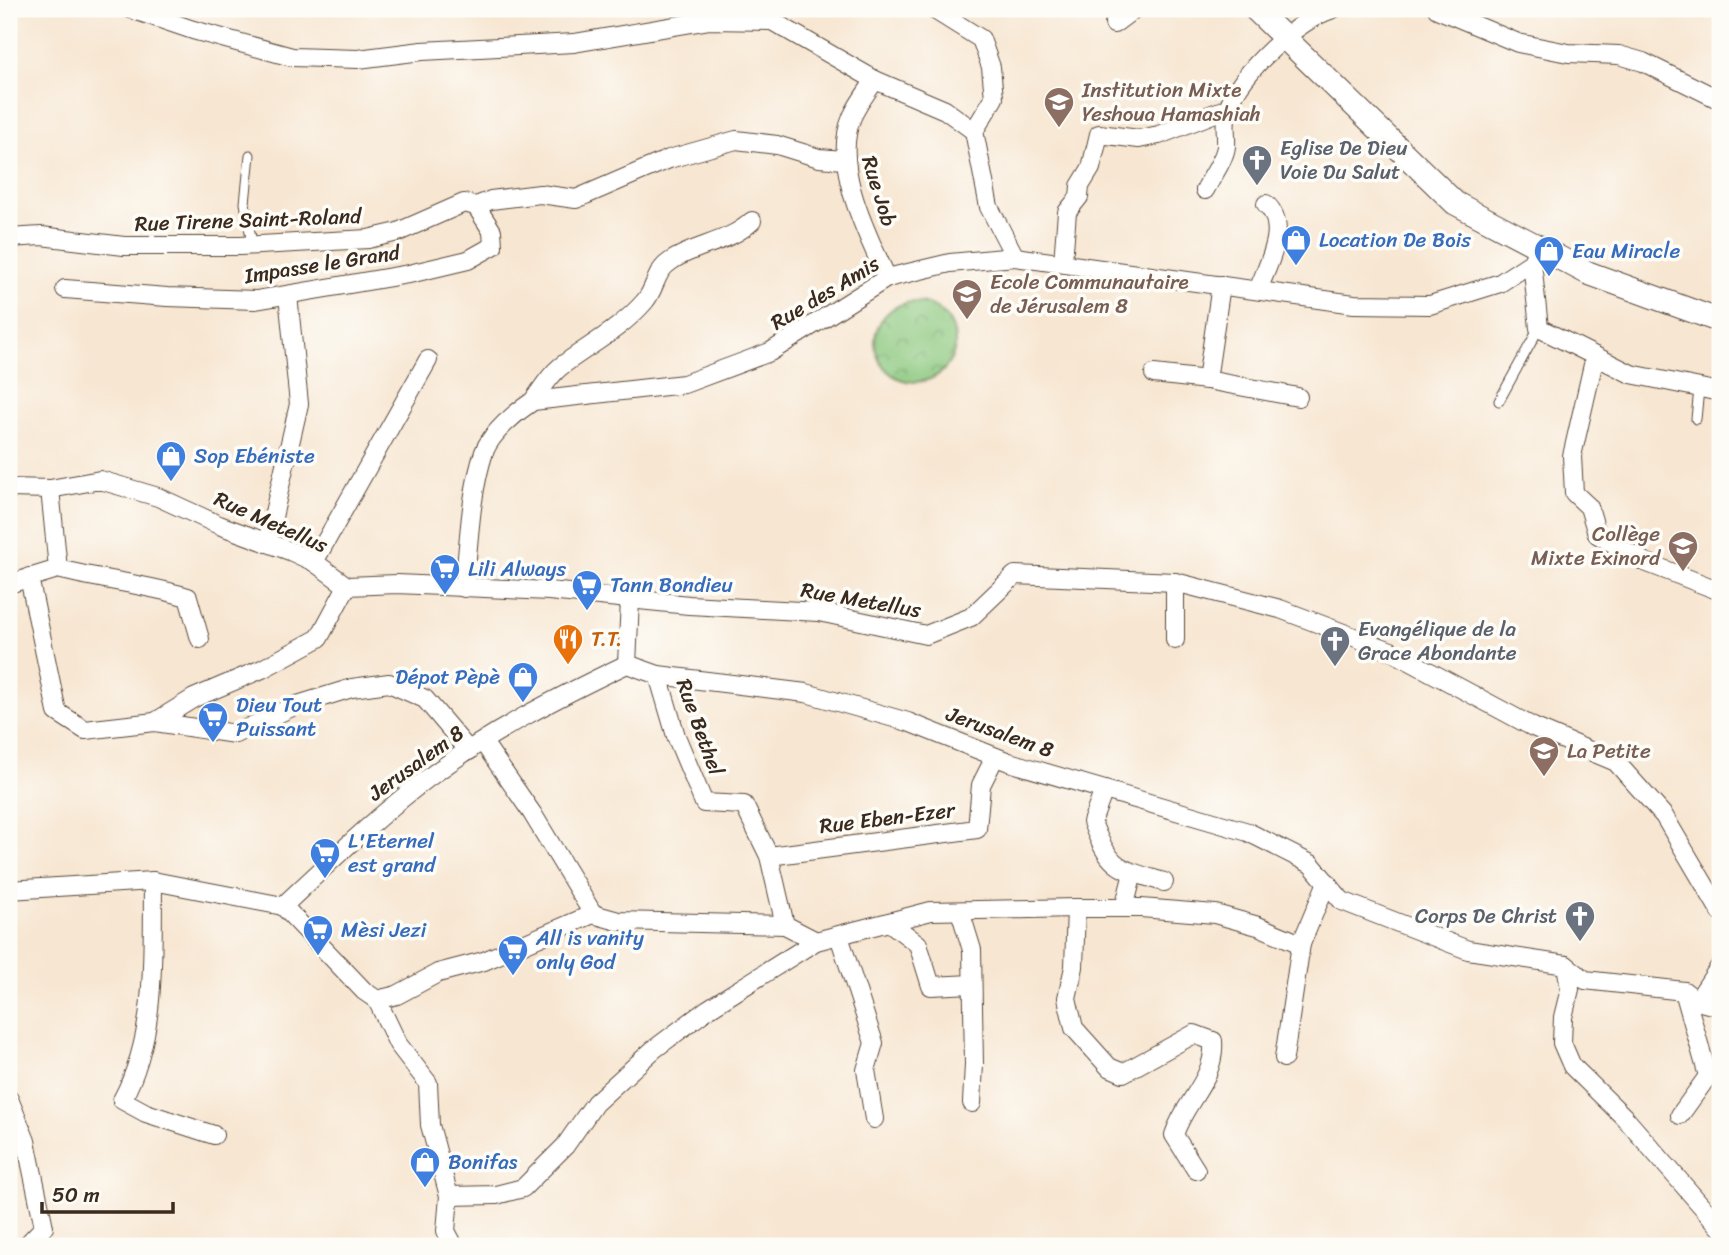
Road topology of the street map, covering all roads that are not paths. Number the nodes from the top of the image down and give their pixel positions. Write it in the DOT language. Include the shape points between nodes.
graph roads {
  1 [pos="131,9"];
  2 [pos="933,9"];
  3 [pos="1134,9"];
  4 [pos="1255,9"];
  5 [pos="1333,9"];
  6 [pos="1437,9"];
  7 [pos="1114,24"];
  8 [pos="1284,38"];
  9 [pos="875,80"];
  10 [pos="1720,100"];
  11 [pos="1228,108"];
  12 [pos="974,131"];
  13 [pos="250,155"];
  14 [pos="844,160"];
  15 [pos="1205,190"];
  16 [pos="1266,204"];
  17 [pos="476,206"];
  18 [pos="752,221"];
  19 [pos="9,238"];
  20 [pos="240,246"];
  21 [pos="1536,254"];
  22 [pos="1015,257"];
  23 [pos="1063,262"];
  24 [pos="887,278"];
  25 [pos="1221,285"];
  26 [pos="65,289"];
  27 [pos="1258,290"];
  28 [pos="288,295"];
  29 [pos="1720,321"];
  30 [pos="1539,328"];
  31 [pos="1595,356"];
  32 [pos="428,360"];
  33 [pos="1154,374"];
  34 [pos="1207,380"];
  35 [pos="1699,389"];
  36 [pos="1720,392"];
  37 [pos="1298,397"];
  38 [pos="533,401"];
  39 [pos="1500,401"];
  40 [pos="1696,419"];
  41 [pos="9,488"];
  42 [pos="50,489"];
  43 [pos="267,543"];
  44 [pos="314,562"];
  45 [pos="58,569"];
  46 [pos="29,577"];
  47 [pos="1175,582"];
  48 [pos="9,584"];
  49 [pos="347,586"];
  50 [pos="464,588"];
  51 [pos="1720,591"];
  52 [pos="631,600"];
  53 [pos="200,639"];
  54 [pos="1175,640"];
  55 [pos="627,664"];
  56 [pos="657,675"];
  57 [pos="155,722"];
  58 [pos="476,747"];
  59 [pos="995,757"];
  60 [pos="1104,790"];
  61 [pos="769,856"];
  62 [pos="1133,873"];
  63 [pos="153,881"];
  64 [pos="1164,882"];
  65 [pos="1327,883"];
  66 [pos="9,890"];
  67 [pos="283,906"];
  68 [pos="1076,908"];
  69 [pos="1124,908"];
  70 [pos="960,911"];
  71 [pos="1720,911"];
  72 [pos="593,914"];
  73 [pos="889,922"];
  74 [pos="785,925"];
  75 [pos="839,936"];
  76 [pos="816,941"];
  77 [pos="1301,944"];
  78 [pos="1566,965"];
  79 [pos="1720,966"];
  80 [pos="972,984"];
  81 [pos="1690,996"];
  82 [pos="377,1000"];
  83 [pos="1720,1007"];
  84 [pos="1284,1058"];
  85 [pos="9,1099"];
  86 [pos="972,1103"];
  87 [pos="1680,1115"];
  88 [pos="874,1119"];
  89 [pos="214,1135"];
  90 [pos="1196,1170"];
  91 [pos="449,1196"];
  92 [pos="1720,1227"];
  93 [pos="26,1246"];
  94 [pos="454,1246"];
  1 -- 9 [label="street" via="292,57 358,59 574,43 710,20 772,21"];
  2 -- 12 [label="street" via="981,39 991,67 994,98"];
  3 -- 7 [label="street"];
  4 -- 8 [label="street"];
  5 -- 8 [label="street"];
  6 -- 10 [label="street" via="1518,43 1643,62"];
  8 -- 11 [label="street" via="1243,81"];
  8 -- 21 [label="street" via="1455,203"];
  9 -- 12 [label="street" via="945,110"];
  9 -- 14 [label="street, Rue Job" via="851,118"];
  11 -- 15 [label="street" via="1226,148"];
  11 -- 23 [label="street" via="1159,135 1139,139 1100,134 1080,197 1068,212"];
  12 -- 22 [label="street" via="989,207"];
  13 -- 20 [label="lane" via="245,202 251,238"];
  14 -- 17 [label="street, Rue Tirene Saint-Roland" via="736,140 669,159 576,199 540,194"];
  14 -- 24 [label="street, Rue Job" via="862,223"];
  16 -- 27 [label="street" via="1275,212 1278,234"];
  17 -- 20 [label="street, Rue Tirene Saint-Roland" via="464,203 368,240"];
  17 -- 28 [label="street, Impasse le Grand" via="494,239 493,246 468,260"];
  18 -- 38 [label="street" via="740,233 672,260 659,271 652,292 637,310 558,369"];
  19 -- 20 [label="street, Rue Tirene Saint-Roland" via="41,236 124,246"];
  21 -- 27 [label="street, Rue des Amis" via="1500,284 1430,305 1353,304"];
  21 -- 29 [label="street"];
  21 -- 30 [label="street"];
  22 -- 23 [label="street, Rue des Amis"];
  22 -- 24 [label="street, Rue des Amis" via="950,263"];
  23 -- 25 [label="street, Rue des Amis"];
  24 -- 38 [label="street, Rue des Amis" via="802,335 733,367 684,384"];
  25 -- 27 [label="street, Rue des Amis"];
  25 -- 34 [label="street"];
  26 -- 28 [label="street, Impasse le Grand" via="257,300"];
  28 -- 43 [label="street" via="299,404"];
  30 -- 31 [label="street"];
  30 -- 39 [label="lane"];
  31 -- 35 [label="street" via="1630,374"];
  31 -- 51 [label="street" via="1572,456 1574,494 1589,507 1597,534 1645,562"];
  32 -- 44 [label="street"];
  33 -- 34 [label="street"];
  34 -- 37 [label="street"];
  35 -- 36 [label="street"];
  35 -- 40 [label="lane"];
  38 -- 50 [label="street" via="516,412 485,450"];
  41 -- 42 [label="street, Rue Metellus"];
  42 -- 43 [label="street, Rue Metellus" via="100,480 158,497"];
  42 -- 45 [label="street"];
  43 -- 44 [label="street, Rue Metellus"];
  44 -- 49 [label="street, Rue Metellus"];
  45 -- 46 [label="street"];
  45 -- 53 [label="street" via="99,580 154,586 188,597"];
  46 -- 48 [label="street"];
  46 -- 57 [label="street" via="57,712 85,730"];
  47 -- 52 [label="street, Rue Metellus" via="1015,575 971,617 926,635 819,612"];
  47 -- 54 [label="street"];
  47 -- 71 [label="street, Rue Metellus" via="1280,609 1391,651 1533,727 1616,762 1664,816"];
  49 -- 50 [label="street, Rue Metellus"];
  49 -- 57 [label="street" via="319,638 194,698"];
  50 -- 52 [label="street, Rue Metellus"];
  52 -- 55 [label="street"];
  55 -- 56 [label="street, Jerusalem 8"];
  55 -- 58 [label="street, Jerusalem 8" via="538,707"];
  56 -- 59 [label="street, Jerusalem 8" via="806,693 908,722"];
  56 -- 61 [label="street, Rue Bethel" via="704,803 744,805"];
  57 -- 58 [label="street" via="234,734 294,706 352,688 389,683 425,699"];
  58 -- 67 [label="street, Jerusalem 8" via="428,778 355,837"];
  58 -- 72 [label="street" via="532,813"];
  59 -- 60 [label="street, Jerusalem 8"];
  59 -- 61 [label="street, Rue Eben-Ezer" via="981,785 977,829"];
  60 -- 62 [label="street" via="1092,822 1105,857"];
  60 -- 65 [label="street, Jerusalem 8" via="1248,832 1311,864"];
  61 -- 74 [label="street, Rue Bethel"];
  62 -- 64 [label="street"];
  62 -- 69 [label="street"];
  63 -- 66 [label="street"];
  63 -- 67 [label="street"];
  63 -- 89 [label="street" via="154,967 146,1024 122,1100 146,1113"];
  65 -- 77 [label="street"];
  65 -- 78 [label="street, Jerusalem 8" via="1342,901 1468,950"];
  67 -- 82 [label="street"];
  68 -- 69 [label="street"];
  68 -- 70 [label="street"];
  68 -- 90 [label="street" via="1068,998 1074,1028 1109,1067 1123,1073 1194,1034 1213,1041 1215,1060 1180,1116 1174,1135"];
  69 -- 77 [label="street" via="1216,914"];
  70 -- 73 [label="street" via="931,911"];
  70 -- 80 [label="street" via="972,950"];
  72 -- 74 [label="street" via="618,921"];
  72 -- 82 [label="street"];
  73 -- 75 [label="street"];
  73 -- 80 [label="street" via="918,944 931,986"];
  74 -- 76 [label="street"];
  75 -- 76 [label="street"];
  75 -- 88 [label="street" via="874,1044 866,1070"];
  76 -- 91 [label="street" via="708,1009 653,1050 595,1103 565,1146 523,1188 496,1195"];
  77 -- 84 [label="street"];
  78 -- 81 [label="street, Jerusalem 8" via="1585,980"];
  78 -- 92 [label="street" via="1570,989 1562,1043 1572,1066 1624,1117"];
  79 -- 81 [label="street"];
  80 -- 86 [label="street"];
  81 -- 83 [label="street, Jerusalem 8"];
  81 -- 87 [label="street" via="1708,1076"];
  82 -- 91 [label="street" via="398,1044 428,1083 430,1125"];
  85 -- 93 [label="street" via="26,1142 44,1227"];
  91 -- 94 [label="street" via="446,1231"];
}
